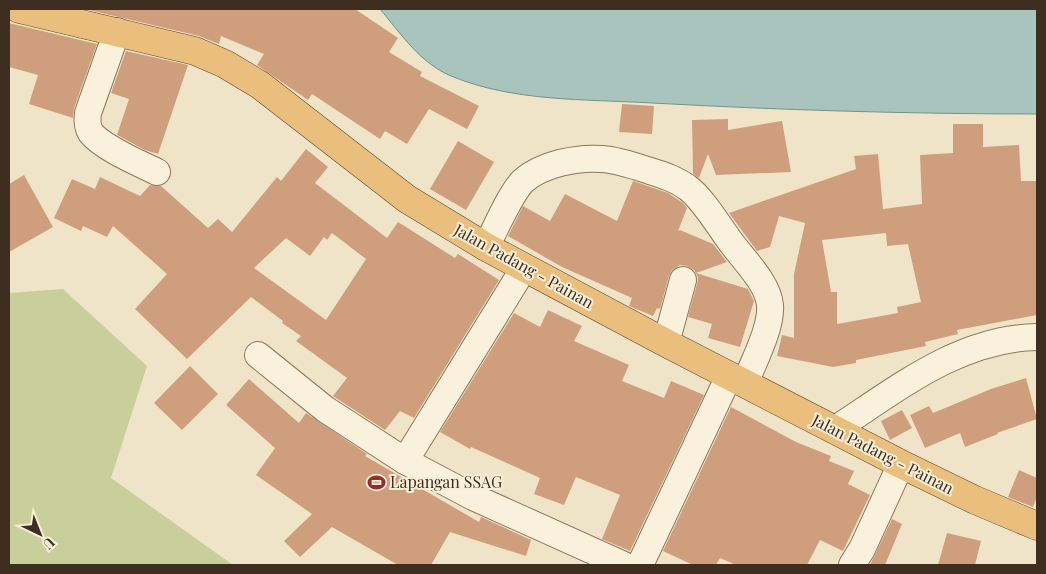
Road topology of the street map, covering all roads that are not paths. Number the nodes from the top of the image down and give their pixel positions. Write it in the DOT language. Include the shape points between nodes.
graph roads {
  1 [pos="19,9"];
  2 [pos="117,31"];
  3 [pos="157,172"];
  4 [pos="486,247"];
  5 [pos="524,268"];
  6 [pos="683,280"];
  7 [pos="1037,337"];
  8 [pos="666,343"];
  9 [pos="258,355"];
  10 [pos="737,380"];
  11 [pos="834,430"];
  12 [pos="405,462"];
  13 [pos="900,464"];
  14 [pos="1037,526"];
  15 [pos="624,565"];
  16 [pos="640,565"];
  17 [pos="852,565"];
  1 -- 2 [label="highway, Jalan Padang - Painan"];
  2 -- 3 [label="street" via="88,113 88,127 101,142"];
  2 -- 4 [label="highway, Jalan Padang - Painan" via="195,51 225,64 260,85 407,199"];
  4 -- 5 [label="highway, Jalan Padang - Painan"];
  4 -- 10 [label="street" via="516,190 544,169 582,159 603,159 673,179 690,189 705,208 762,282 770,302 764,335"];
  5 -- 8 [label="highway, Jalan Padang - Painan"];
  5 -- 12 [label="street"];
  6 -- 8 [label="street"];
  7 -- 11 [label="street" via="1004,340 953,356"];
  8 -- 10 [label="highway, Jalan Padang - Painan"];
  9 -- 12 [label="street" via="325,410"];
  10 -- 11 [label="highway, Jalan Padang - Painan"];
  10 -- 16 [label="street"];
  11 -- 13 [label="highway, Jalan Padang - Painan"];
  12 -- 15 [label="street" via="473,497"];
  13 -- 14 [label="highway, Jalan Padang - Painan"];
  13 -- 17 [label="street"];
}
